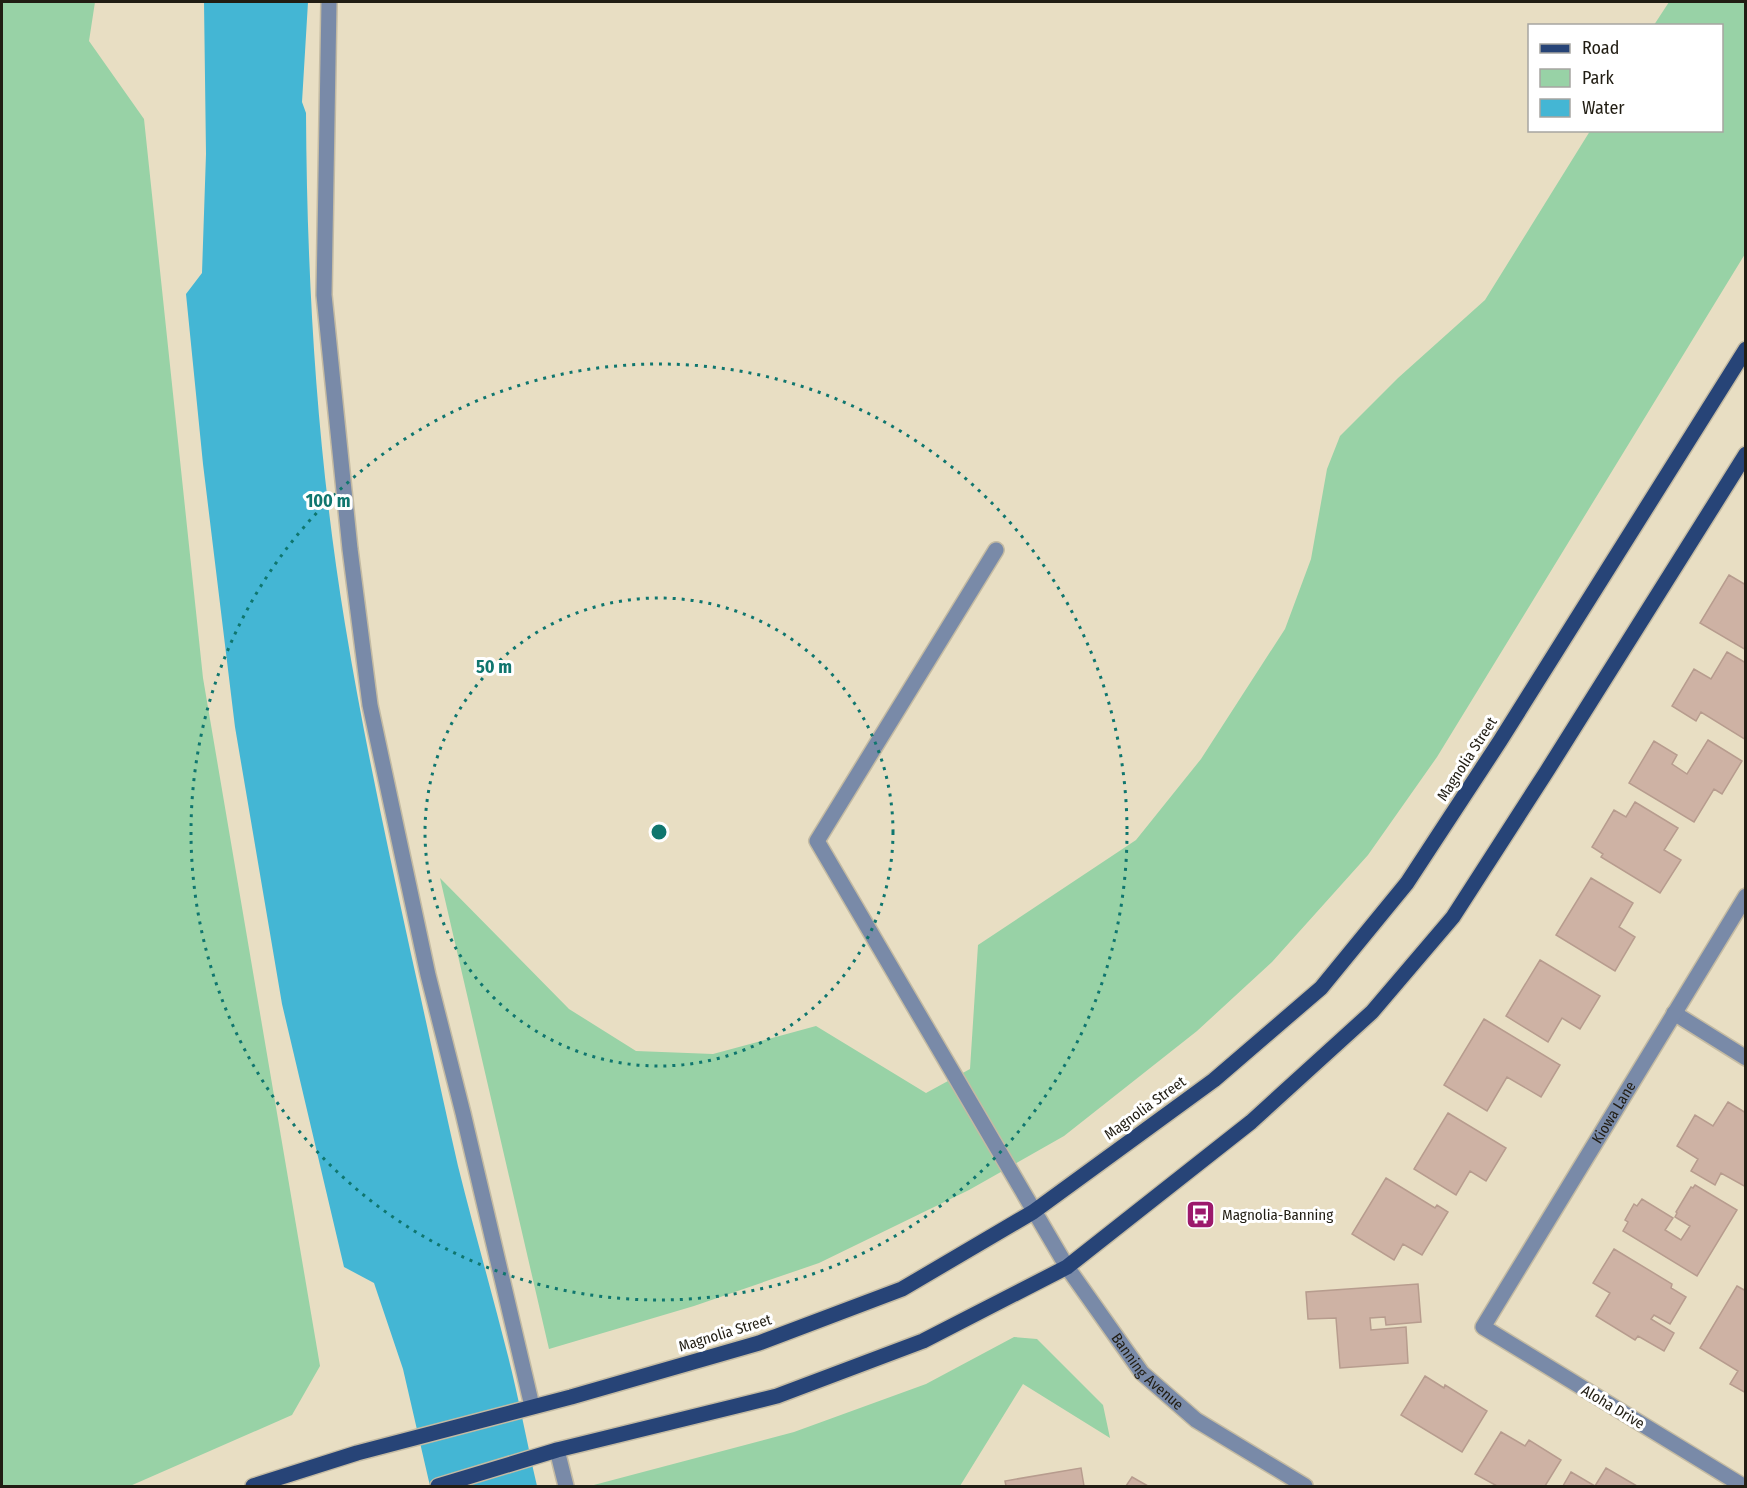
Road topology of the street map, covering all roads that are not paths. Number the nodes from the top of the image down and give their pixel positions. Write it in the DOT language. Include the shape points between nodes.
graph roads {
  1 [pos="329,2"];
  2 [pos="1746,349"];
  3 [pos="1746,454"];
  4 [pos="996,550"];
  5 [pos="1746,896"];
  6 [pos="1674,1013"];
  7 [pos="1746,1058"];
  8 [pos="1033,1212"];
  9 [pos="1066,1267"];
  10 [pos="1483,1327"];
  11 [pos="532,1406"];
  12 [pos="556,1450"];
  13 [pos="253,1486"];
  14 [pos="438,1486"];
  15 [pos="566,1486"];
  16 [pos="1305,1486"];
  17 [pos="1743,1486"];
  1 -- 11 [label="street" via="324,295 370,705 428,975"];
  2 -- 8 [label="main road, Magnolia Street" via="1407,883 1322,988 1214,1080"];
  3 -- 9 [label="main road" via="1453,917 1372,1012 1251,1122"];
  4 -- 8 [label="street, Banning Avenue" via="817,841"];
  5 -- 6 [label="street, Kiowa Lane"];
  6 -- 7 [label="street"];
  6 -- 10 [label="street, Kiowa Lane"];
  8 -- 9 [label="street, Banning Avenue"];
  8 -- 11 [label="main road, Magnolia Street" via="902,1289 759,1343"];
  9 -- 12 [label="main road" via="923,1341 777,1396"];
  9 -- 16 [label="street, Banning Avenue" via="1142,1373 1196,1420"];
  10 -- 17 [label="street, Aloha Drive"];
  11 -- 13 [label="main road, Magnolia Street" via="357,1453"];
  12 -- 14 [label="main road"];
  12 -- 15 [label="street"];
}
